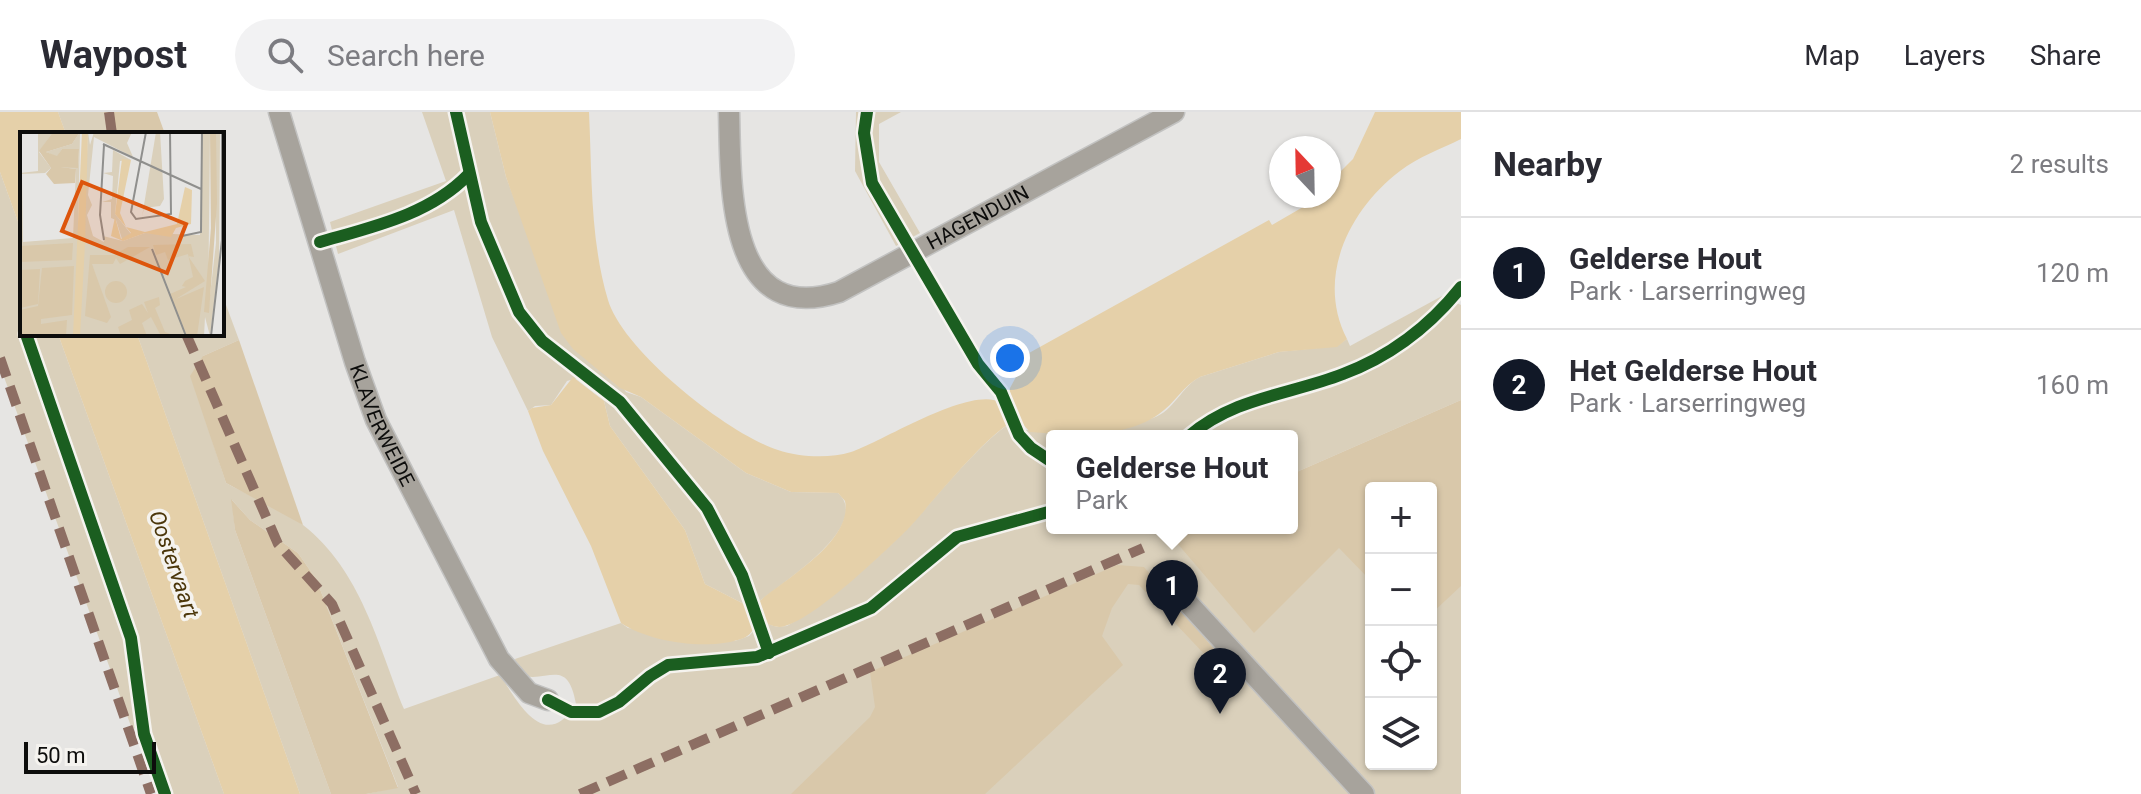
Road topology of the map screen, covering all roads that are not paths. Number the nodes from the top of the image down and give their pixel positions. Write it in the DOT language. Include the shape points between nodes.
graph roads {
  1 [pos="279,112"];
  2 [pos="729,112"];
  3 [pos="1174,112"];
  4 [pos="1163,576"];
  5 [pos="548,700"];
  6 [pos="1364,794"];
  1 -- 5 [label="street, KLAVERWEIDE" via="376,420 499,659 529,693"];
  2 -- 3 [label="street, HAGENDUIN" via="731,189 744,250 765,281 806,298 839,292"];
  4 -- 6 [label="street"];
}
